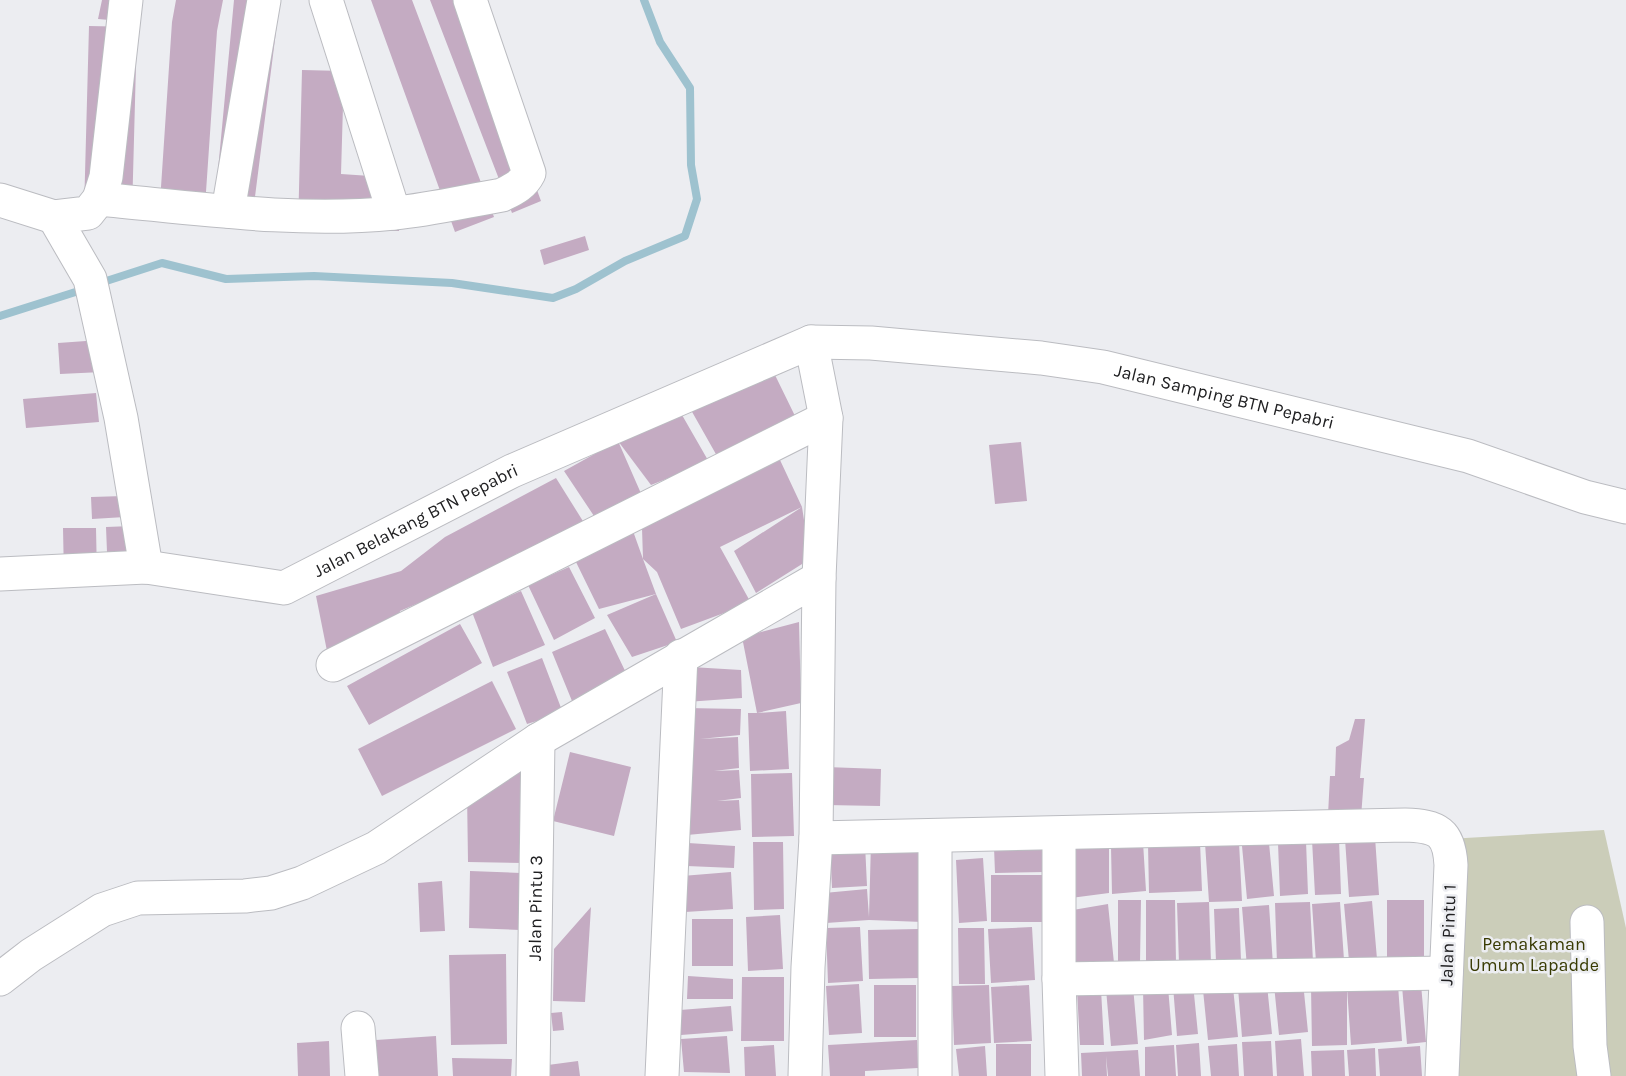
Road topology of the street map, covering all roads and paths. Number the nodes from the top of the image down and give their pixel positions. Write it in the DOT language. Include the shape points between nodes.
graph roads {
  1 [pos="126,0"];
  2 [pos="264,0"];
  3 [pos="326,0"];
  4 [pos="470,0"];
  5 [pos="99,199"];
  6 [pos="0,200"];
  7 [pos="228,211"];
  8 [pos="394,213"];
  9 [pos="59,225"];
  10 [pos="811,342"];
  11 [pos="826,418"];
  12 [pos="1626,507"];
  13 [pos="146,567"];
  14 [pos="0,574"];
  15 [pos="819,578"];
  16 [pos="681,657"];
  17 [pos="333,665"];
  18 [pos="538,740"];
  19 [pos="1059,834"];
  20 [pos="935,836"];
  21 [pos="816,838"];
  22 [pos="1587,922"];
  23 [pos="1446,973"];
  24 [pos="0,979"];
  25 [pos="1059,979"];
  26 [pos="358,1028"];
  27 [pos="362,1076"];
  28 [pos="533,1076"];
  29 [pos="662,1076"];
  30 [pos="805,1076"];
  31 [pos="935,1076"];
  32 [pos="1062,1076"];
  33 [pos="1442,1076"];
  34 [pos="1594,1076"];
  1 -- 5 [label="street" via="106,177"];
  2 -- 7 [label="street"];
  3 -- 8 [label="street"];
  4 -- 8 [label="street" via="529,173 524,182 502,195"];
  5 -- 7 [label="street"];
  5 -- 9 [label="street" via="88,213"];
  6 -- 9 [label="street"];
  7 -- 8 [label="street"];
  9 -- 13 [label="street" via="90,279 122,418"];
  10 -- 11 [label="street"];
  10 -- 12 [label="street, Jalan Samping BTN Pepabri" via="883,344 1103,367 1467,456 1585,497"];
  10 -- 13 [label="street, Jalan Belakang BTN Pepabri" via="512,471 284,588"];
  11 -- 15 [label="street"];
  11 -- 17 [label="street"];
  13 -- 14 [label="street, Jalan Belakang BTN Pepabri"];
  15 -- 16 [label="street"];
  15 -- 21 [label="street"];
  16 -- 18 [label="street"];
  16 -- 29 [label="street"];
  18 -- 24 [label="street" via="397,837 302,883 244,896 129,901 102,910"];
  18 -- 28 [label="street, Jalan Pintu 3"];
  19 -- 20 [label="street, Jalan Pintu 1"];
  19 -- 23 [label="street, Jalan Pintu 1" via="1406,825 1434,829 1450,845"];
  19 -- 25 [label="street"];
  20 -- 21 [label="street, Jalan Pintu 1"];
  20 -- 31 [label="street"];
  21 -- 30 [label="street"];
  22 -- 34 [label="street"];
  23 -- 25 [label="street"];
  23 -- 33 [label="street, Jalan Pintu 1"];
  25 -- 32 [label="street"];
  26 -- 27 [label="street"];
}
